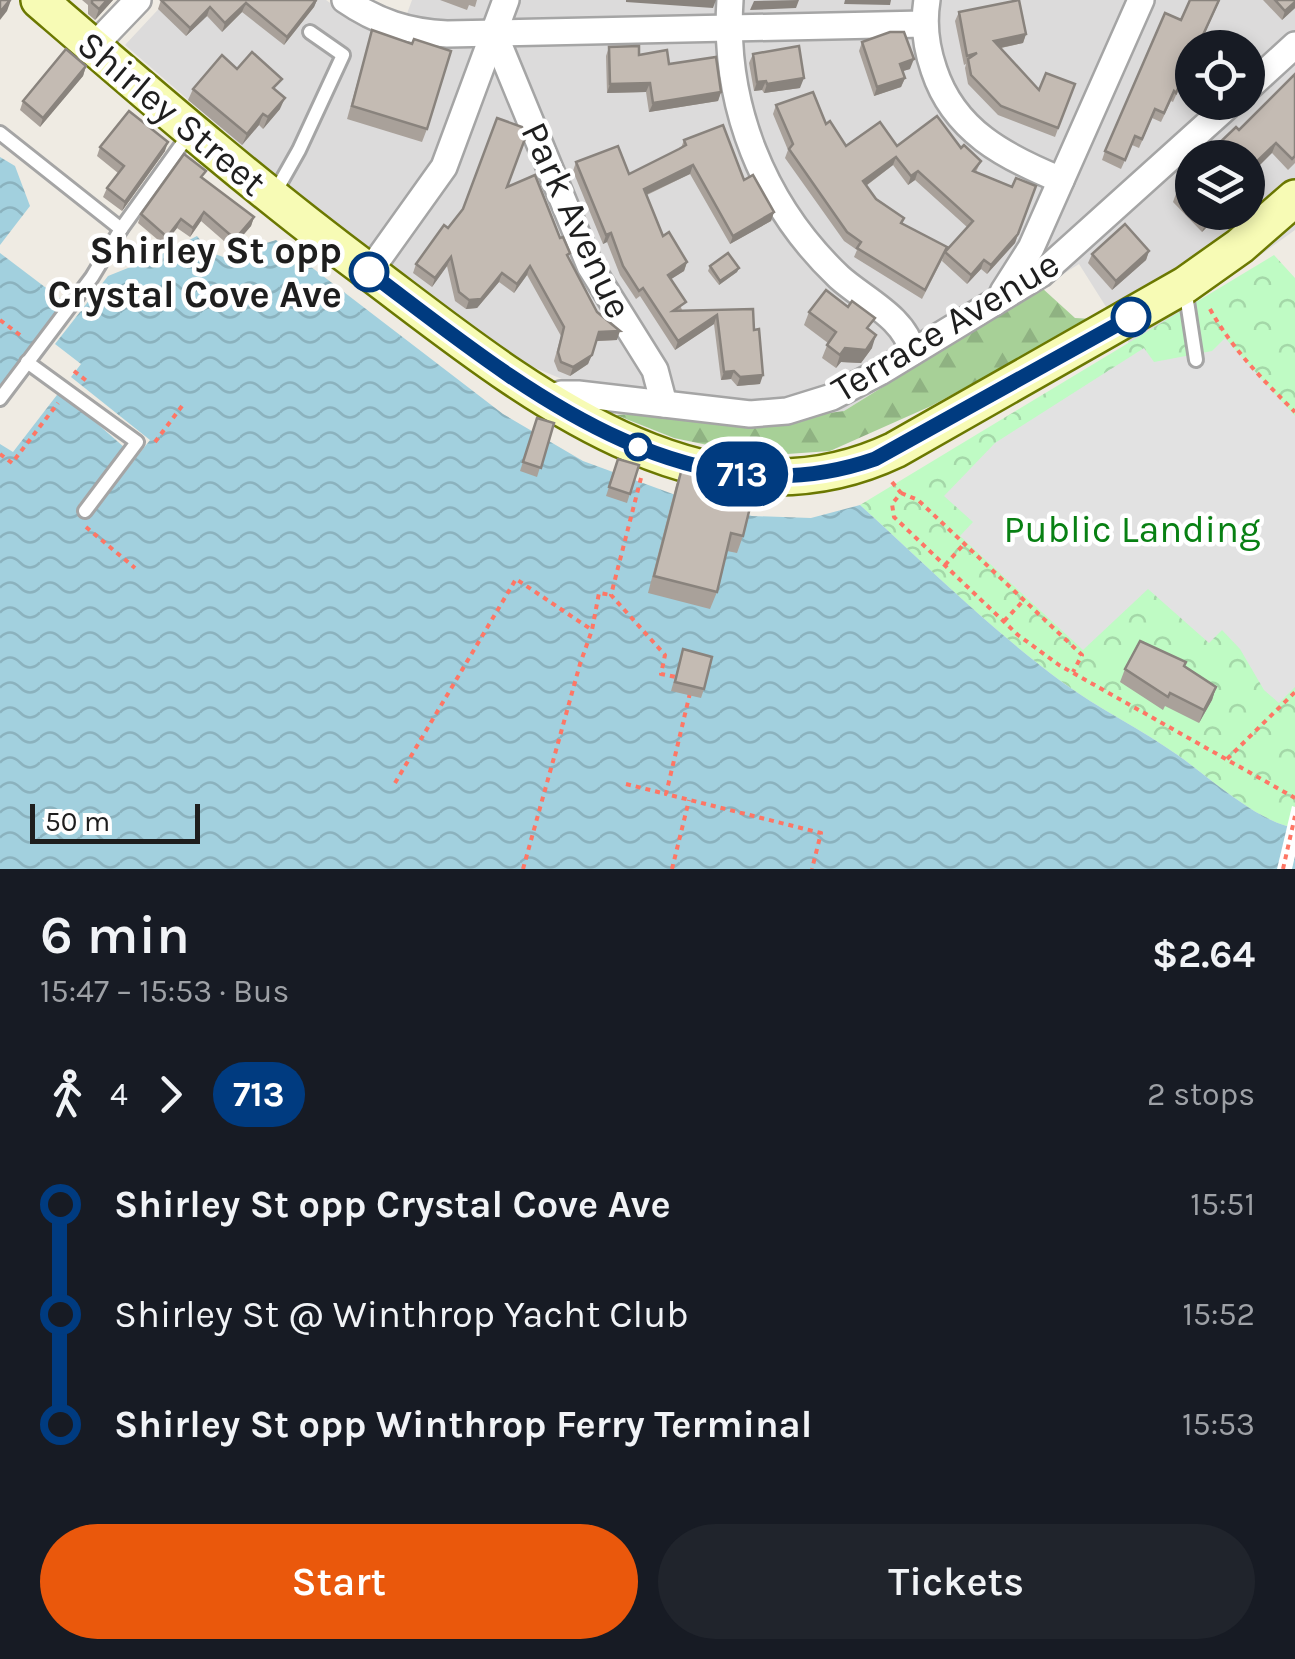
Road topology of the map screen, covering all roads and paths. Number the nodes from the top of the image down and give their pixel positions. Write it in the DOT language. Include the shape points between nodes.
graph roads {
  1 [pos="38,0"];
  2 [pos="138,0"];
  3 [pos="345,0"];
  4 [pos="506,0"];
  5 [pos="730,0"];
  6 [pos="1141,0"];
  7 [pos="926,12"];
  8 [pos="728,28"];
  9 [pos="310,32"];
  10 [pos="494,33"];
  11 [pos="1295,45"];
  12 [pos="93,47"];
  13 [pos="1265,72"];
  14 [pos="1212,120"];
  15 [pos="0,132"];
  16 [pos="190,132"];
  17 [pos="1060,180"];
  18 [pos="272,198"];
  19 [pos="1295,198"];
  20 [pos="121,229"];
  21 [pos="369,272"];
  22 [pos="1197,297"];
  23 [pos="985,310"];
  24 [pos="0,320"];
  25 [pos="16,350"];
  26 [pos="912,352"];
  27 [pos="1196,360"];
  28 [pos="26,362"];
  29 [pos="546,399"];
  30 [pos="0,400"];
  31 [pos="58,402"];
  32 [pos="664,404"];
  33 [pos="1295,412"];
  34 [pos="648,451"];
  35 [pos="0,454"];
  36 [pos="875,459"];
  37 [pos="901,493"];
  38 [pos="81,516"];
  39 [pos="964,544"];
  40 [pos="944,565"];
  41 [pos="134,568"];
  42 [pos="611,595"];
  43 [pos="1024,600"];
  44 [pos="1004,621"];
  45 [pos="592,630"];
  46 [pos="1073,672"];
  47 [pos="1295,692"];
  48 [pos="1227,760"];
  49 [pos="395,783"];
  50 [pos="626,784"];
  51 [pos="666,794"];
  52 [pos="1295,798"];
  53 [pos="689,800"];
  54 [pos="1295,816"];
  55 [pos="523,869"];
  56 [pos="672,869"];
  57 [pos="812,869"];
  58 [pos="1282,869"];
  1 -- 12 [label="main road, Shirley Street"];
  2 -- 12 [label="street"];
  3 -- 10 [label="street" via="408,30"];
  4 -- 10 [label="street"];
  5 -- 8 [label="street"];
  6 -- 17 [label="street"];
  7 -- 8 [label="street"];
  7 -- 17 [label="street" via="932,64 953,110 993,148"];
  8 -- 10 [label="street"];
  8 -- 26 [label="street" via="744,124 772,194 824,262 904,331"];
  9 -- 18 [label="lane" via="342,54"];
  10 -- 21 [label="street" via="441,174"];
  10 -- 32 [label="street, Park Avenue" via="584,254 655,370"];
  11 -- 13 [label="street"];
  12 -- 16 [label="main road, Shirley Street"];
  14 -- 23 [label="street, Terrace Avenue" via="1060,259"];
  15 -- 20 [label="lane"];
  16 -- 18 [label="main road, Shirley Street"];
  16 -- 20 [label="lane"];
  17 -- 23 [label="street" via="1024,261"];
  18 -- 21 [label="main road, Shirley Street"];
  19 -- 22 [label="main road, Shirley Street" via="1240,246"];
  20 -- 28 [label="lane"];
  21 -- 29 [label="main road, Shirley Street"];
  22 -- 27 [label="lane"];
  22 -- 33 [label="path"];
  22 -- 36 [label="main road, Shirley Street"];
  23 -- 26 [label="street, Terrace Avenue"];
  24 -- 25 [label="path" via="25,339"];
  26 -- 32 [label="street, Terrace Avenue" via="843,392 787,411 738,414"];
  28 -- 30 [label="lane"];
  28 -- 38 [label="lane" via="137,442"];
  29 -- 32 [label="street, Terrace Avenue" via="578,394"];
  29 -- 34 [label="main road, Shirley Street"];
  31 -- 35 [label="path" via="12,463"];
  34 -- 36 [label="main road, Shirley Street" via="777,478 831,473"];
  34 -- 42 [label="path"];
  36 -- 37 [label="path"];
  37 -- 39 [label="path" via="918,500"];
  37 -- 40 [label="path" via="892,504 894,517"];
  38 -- 41 [label="path"];
  39 -- 40 [label="path"];
  39 -- 43 [label="path"];
  40 -- 44 [label="path"];
  42 -- 45 [label="path" via="599,592"];
  42 -- 51 [label="path" via="665,656 661,674 692,681"];
  43 -- 44 [label="path"];
  43 -- 46 [label="path" via="1082,655"];
  44 -- 46 [label="path"];
  45 -- 49 [label="path" via="516,579"];
  45 -- 55 [label="path"];
  46 -- 48 [label="path"];
  47 -- 48 [label="path"];
  48 -- 52 [label="path"];
  50 -- 51 [label="path"];
  51 -- 53 [label="path"];
  53 -- 56 [label="path"];
  53 -- 57 [label="path" via="821,833"];
  54 -- 58 [label="path"];
}
